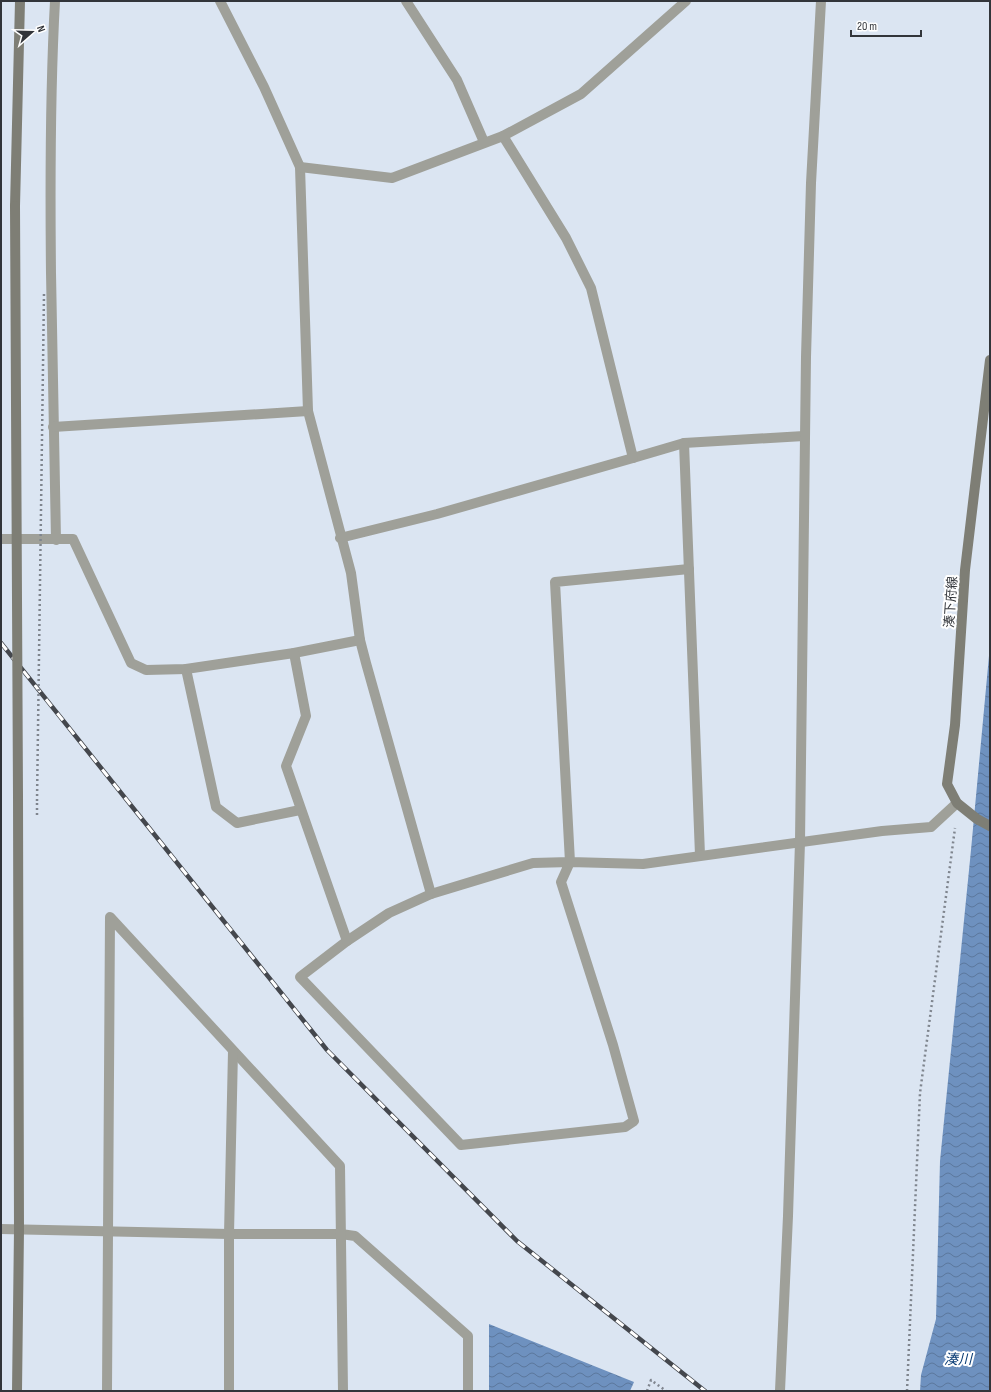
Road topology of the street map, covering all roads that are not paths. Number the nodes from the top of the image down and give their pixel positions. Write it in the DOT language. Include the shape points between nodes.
graph roads {
  1 [pos="20,1"];
  2 [pos="56,1"];
  3 [pos="220,1"];
  4 [pos="406,1"];
  5 [pos="686,1"];
  6 [pos="821,1"];
  7 [pos="503,136"];
  8 [pos="484,142"];
  9 [pos="300,167"];
  10 [pos="990,360"];
  11 [pos="308,411"];
  12 [pos="53,428"];
  13 [pos="804,436"];
  14 [pos="684,443"];
  15 [pos="632,458"];
  16 [pos="1,538"];
  17 [pos="340,538"];
  18 [pos="56,540"];
  19 [pos="689,569"];
  20 [pos="360,640"];
  21 [pos="294,652"];
  22 [pos="186,668"];
  23 [pos="957,803"];
  24 [pos="300,810"];
  25 [pos="990,826"];
  26 [pos="800,842"];
  27 [pos="700,856"];
  28 [pos="570,862"];
  29 [pos="431,894"];
  30 [pos="347,942"];
  31 [pos="234,1051"];
  32 [pos="1,1229"];
  33 [pos="19,1230"];
  34 [pos="109,1231"];
  35 [pos="229,1234"];
  36 [pos="341,1234"];
  37 [pos="17,1391"];
  38 [pos="107,1391"];
  39 [pos="229,1391"];
  40 [pos="344,1391"];
  41 [pos="468,1391"];
  42 [pos="780,1391"];
  1 -- 33 [label="main road, bridge" via="15,206"];
  2 -- 12 [label="street" via="50,183"];
  3 -- 9 [label="street" via="264,87"];
  4 -- 8 [label="street" via="457,80"];
  5 -- 7 [label="street" via="581,94"];
  6 -- 13 [label="street" via="811,183"];
  7 -- 8 [label="street"];
  7 -- 15 [label="street" via="566,238 591,288"];
  8 -- 9 [label="street" via="392,178"];
  9 -- 11 [label="street"];
  10 -- 23 [label="main road, 湊下府線" via="966,570 955,725 947,784"];
  11 -- 12 [label="street"];
  11 -- 17 [label="street"];
  12 -- 18 [label="street"];
  13 -- 14 [label="street"];
  13 -- 26 [label="street"];
  14 -- 15 [label="street"];
  14 -- 19 [label="street"];
  15 -- 17 [label="street" via="437,514"];
  16 -- 18 [label="street"];
  17 -- 20 [label="street" via="351,573"];
  18 -- 22 [label="street" via="73,539 130,663 146,670"];
  19 -- 27 [label="street"];
  19 -- 28 [label="street" via="555,582"];
  20 -- 21 [label="street"];
  20 -- 29 [label="street"];
  21 -- 22 [label="street"];
  21 -- 24 [label="street" via="306,716 286,766"];
  22 -- 24 [label="street" via="216,807 237,823"];
  23 -- 25 [label="main road, 湊下府線"];
  23 -- 26 [label="street" via="931,828 882,831"];
  24 -- 30 [label="street"];
  26 -- 27 [label="street"];
  26 -- 42 [label="street"];
  27 -- 28 [label="street" via="643,864"];
  28 -- 29 [label="street" via="533,863"];
  28 -- 30 [label="street" via="561,882 613,1045 634,1121 624,1127 461,1145 300,977"];
  29 -- 30 [label="street" via="389,913"];
  31 -- 34 [label="street" via="110,917"];
  31 -- 35 [label="street"];
  31 -- 36 [label="street" via="340,1166"];
  32 -- 33 [label="street"];
  33 -- 34 [label="street"];
  33 -- 37 [label="main road"];
  34 -- 35 [label="street"];
  34 -- 38 [label="street"];
  35 -- 36 [label="street"];
  35 -- 39 [label="street"];
  36 -- 40 [label="street"];
  36 -- 41 [label="street" via="355,1236 468,1336"];
}
